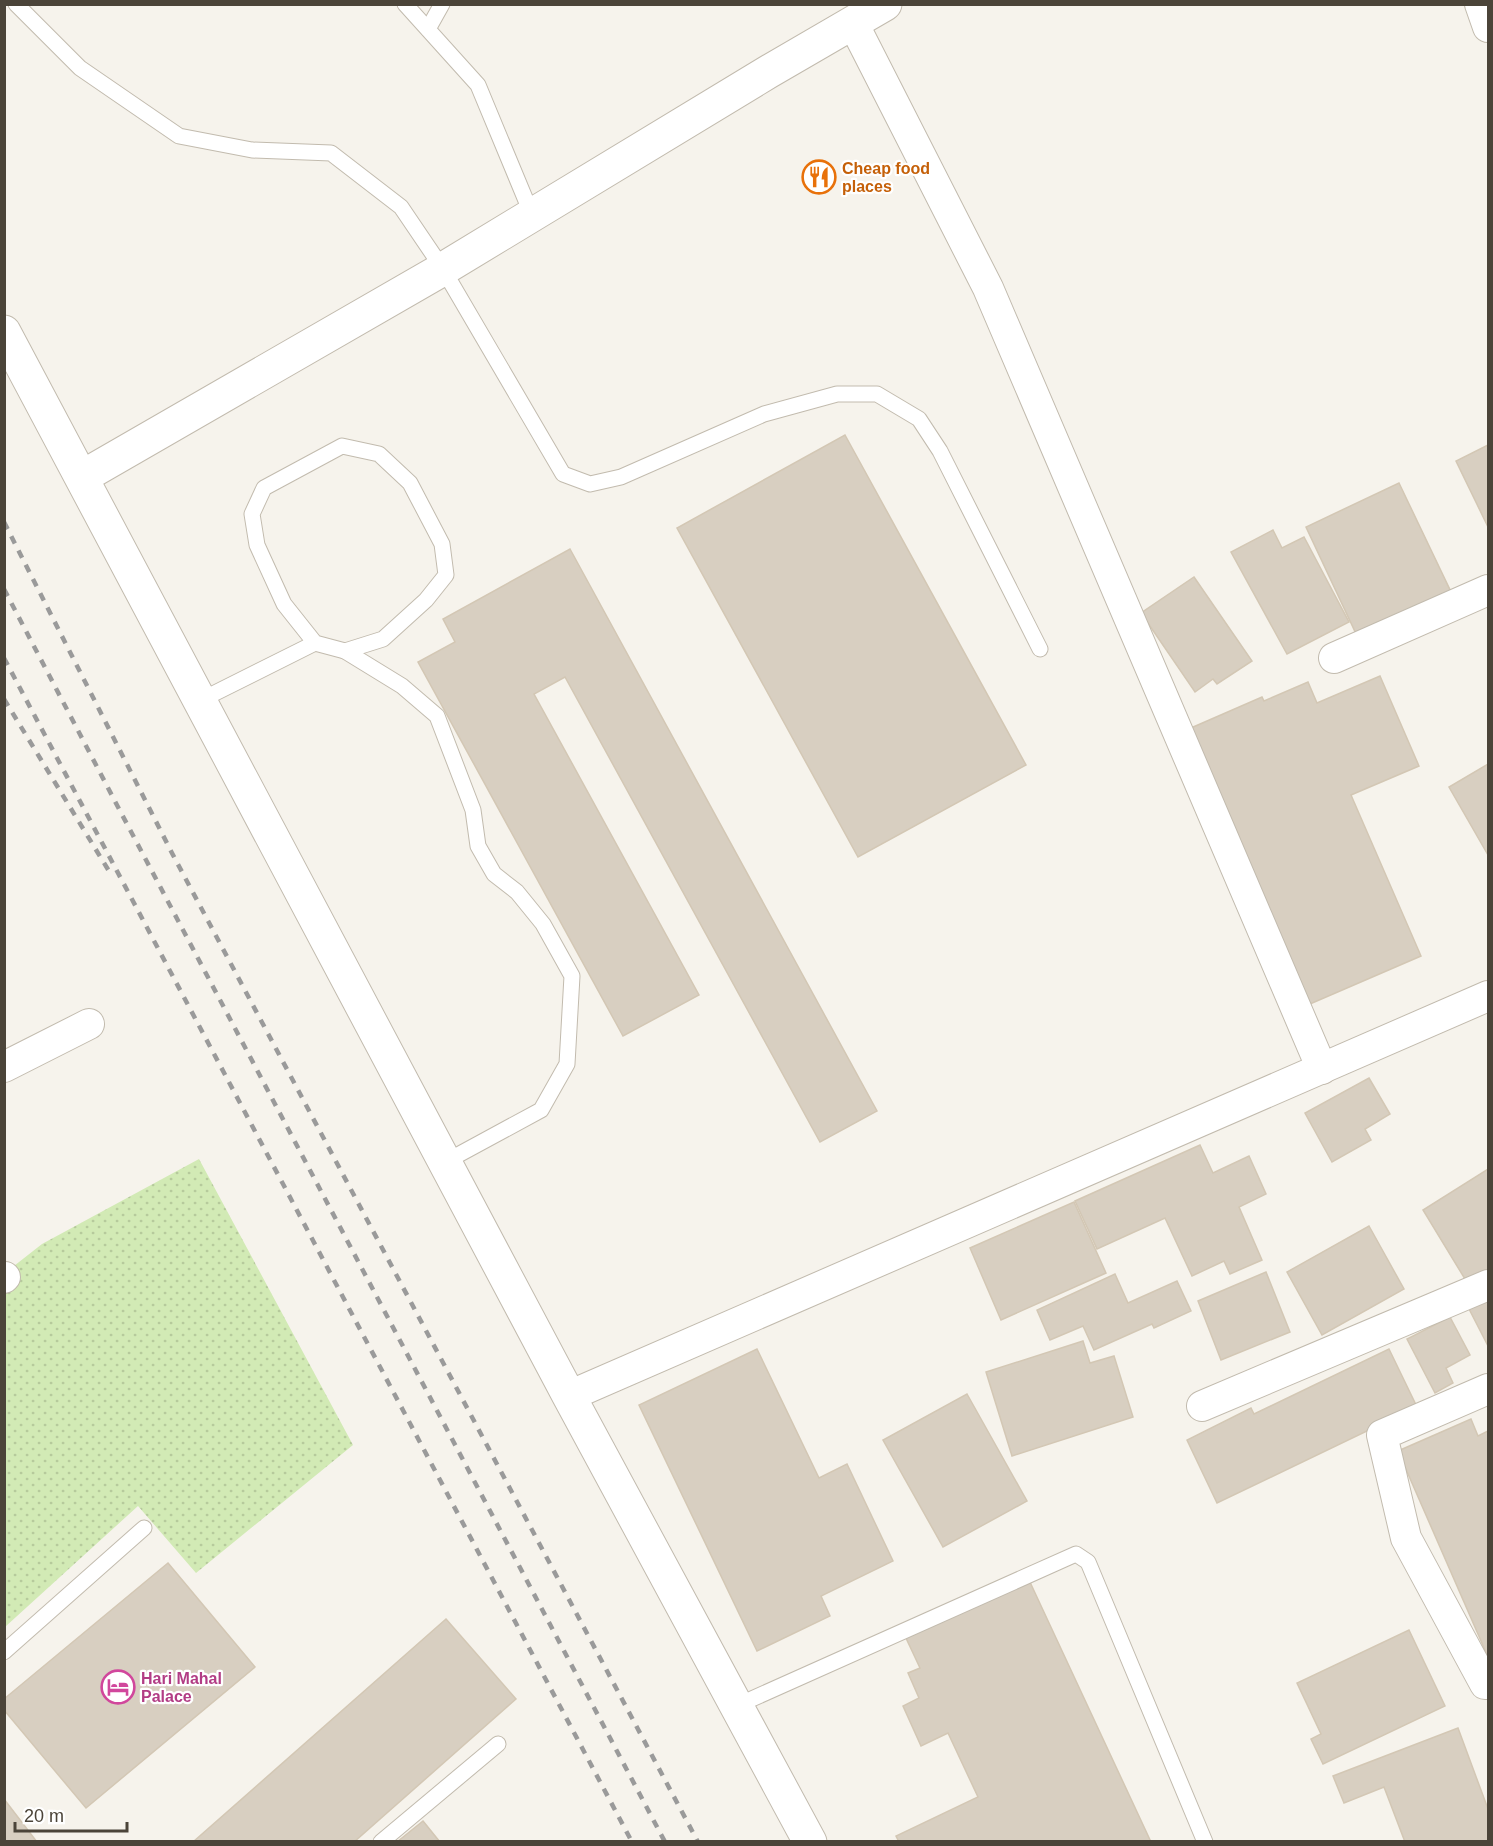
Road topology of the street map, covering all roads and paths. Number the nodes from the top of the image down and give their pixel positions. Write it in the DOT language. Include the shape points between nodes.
graph roads {
  1 [pos="16,4"];
  2 [pos="405,4"];
  3 [pos="442,4"];
  4 [pos="885,4"];
  5 [pos="1480,4"];
  6 [pos="854,23"];
  7 [pos="1488,27"];
  8 [pos="428,29"];
  9 [pos="532,215"];
  10 [pos="443,269"];
  11 [pos="4,332"];
  12 [pos="82,477"];
  13 [pos="1488,590"];
  14 [pos="315,643"];
  15 [pos="1040,649"];
  16 [pos="345,651"];
  17 [pos="1334,658"];
  18 [pos="201,700"];
  19 [pos="1488,996"];
  20 [pos="89,1024"];
  21 [pos="4,1067"];
  22 [pos="1322,1069"];
  23 [pos="446,1162"];
  24 [pos="1488,1285"];
  25 [pos="1488,1389"];
  26 [pos="569,1396"];
  27 [pos="1202,1406"];
  28 [pos="144,1528"];
  29 [pos="4,1652"];
  30 [pos="1488,1684"];
  31 [pos="736,1706"];
  32 [pos="498,1743"];
  33 [pos="381,1842"];
  34 [pos="810,1842"];
  35 [pos="1205,1842"];
  1 -- 10 [label="lane" via="80,68 179,136 252,150 331,153 401,207"];
  2 -- 8 [label="lane"];
  3 -- 8 [label="lane"];
  4 -- 6 [label="street"];
  5 -- 7 [label="street"];
  6 -- 9 [label="street"];
  6 -- 22 [label="street" via="988,288"];
  8 -- 9 [label="lane" via="478,85"];
  9 -- 10 [label="street"];
  10 -- 12 [label="street"];
  10 -- 15 [label="lane" via="563,474 590,484 621,477 764,414 837,394 878,394 919,419 940,451"];
  11 -- 12 [label="street"];
  12 -- 18 [label="street"];
  13 -- 17 [label="street"];
  14 -- 16 [label="lane"];
  14 -- 16 [label="lane" via="284,603 257,545 252,514 264,488 342,446 379,454 410,483 442,544 446,574 426,600 383,639"];
  14 -- 18 [label="lane"];
  16 -- 23 [label="lane" via="402,686 437,716 473,810 478,846 494,874 516,892 543,924 572,976 567,1064 541,1110"];
  18 -- 23 [label="street"];
  19 -- 22 [label="street"];
  20 -- 21 [label="street"];
  22 -- 26 [label="street"];
  23 -- 26 [label="street"];
  24 -- 27 [label="street"];
  25 -- 30 [label="street" via="1382,1435 1406,1538"];
  26 -- 31 [label="street"];
  28 -- 29 [label="lane"];
  31 -- 34 [label="street"];
  31 -- 35 [label="lane" via="1076,1554 1088,1562"];
  32 -- 33 [label="lane"];
}
